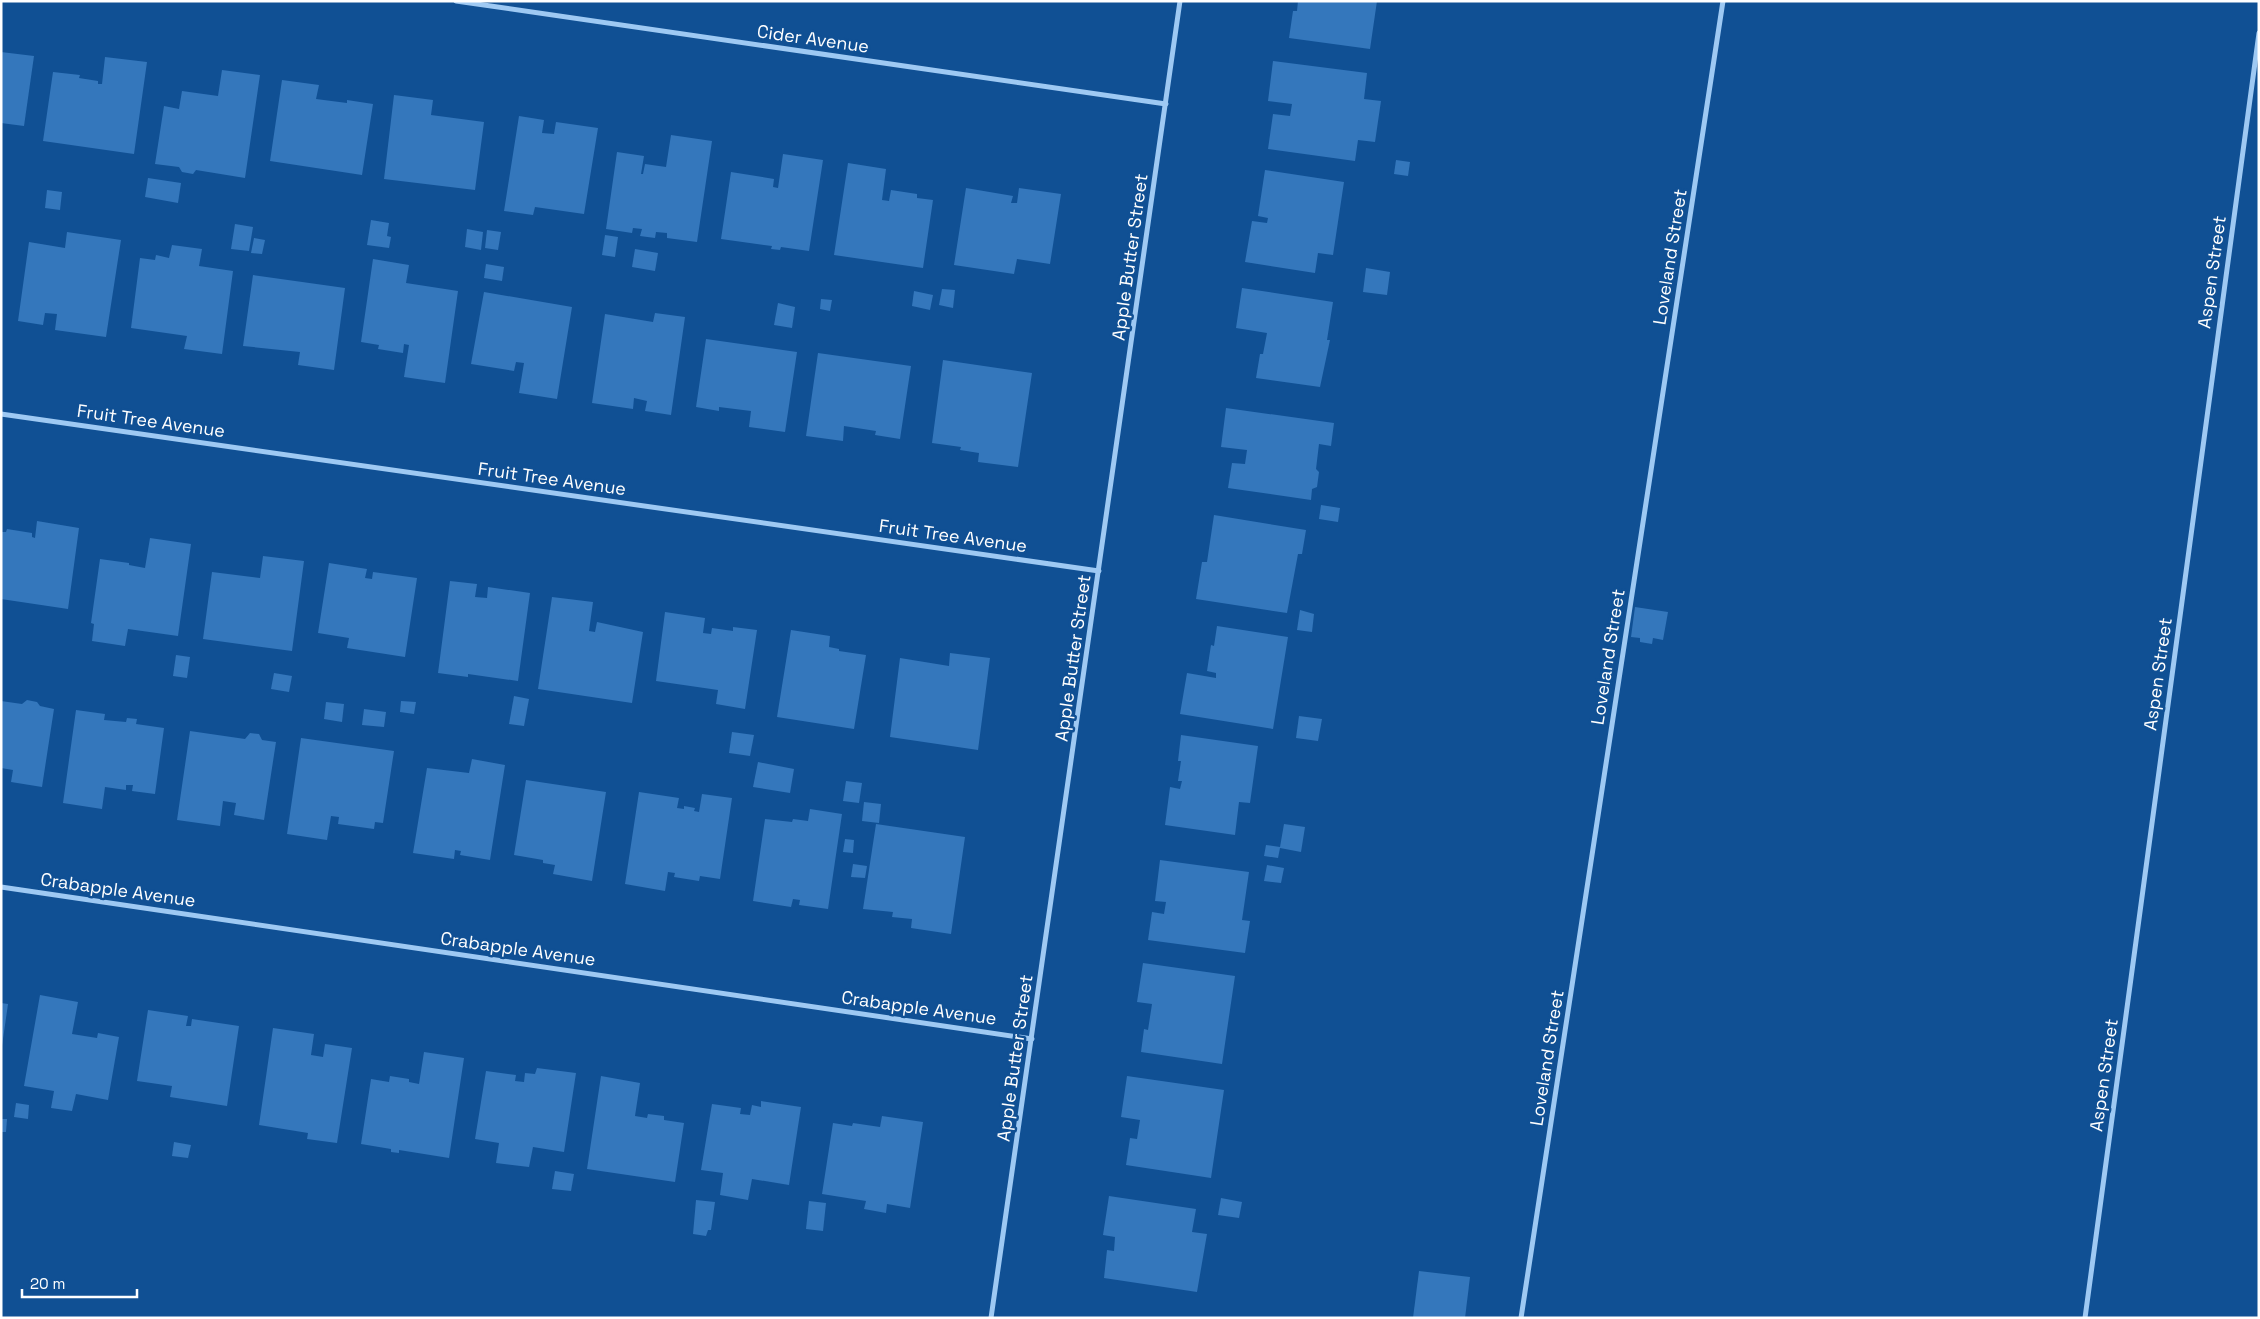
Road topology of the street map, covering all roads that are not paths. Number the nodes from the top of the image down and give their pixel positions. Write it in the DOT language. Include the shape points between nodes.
graph roads {
  1 [pos="456,1"];
  2 [pos="1180,1"];
  3 [pos="1723,1"];
  4 [pos="2259,33"];
  5 [pos="1166,104"];
  6 [pos="1,414"];
  7 [pos="1099,571"];
  8 [pos="1,887"];
  9 [pos="1032,1039"];
  10 [pos="992,1318"];
  11 [pos="1521,1318"];
  12 [pos="2084,1318"];
  1 -- 5 [label="street, Cider Avenue"];
  2 -- 5 [label="street, Apple Butter Street"];
  3 -- 11 [label="street, Loveland Street"];
  4 -- 12 [label="street, Aspen Street"];
  5 -- 7 [label="street, Apple Butter Street"];
  6 -- 7 [label="street, Fruit Tree Avenue"];
  7 -- 9 [label="street, Apple Butter Street"];
  8 -- 9 [label="street, Crabapple Avenue"];
  9 -- 10 [label="street, Apple Butter Street"];
}
